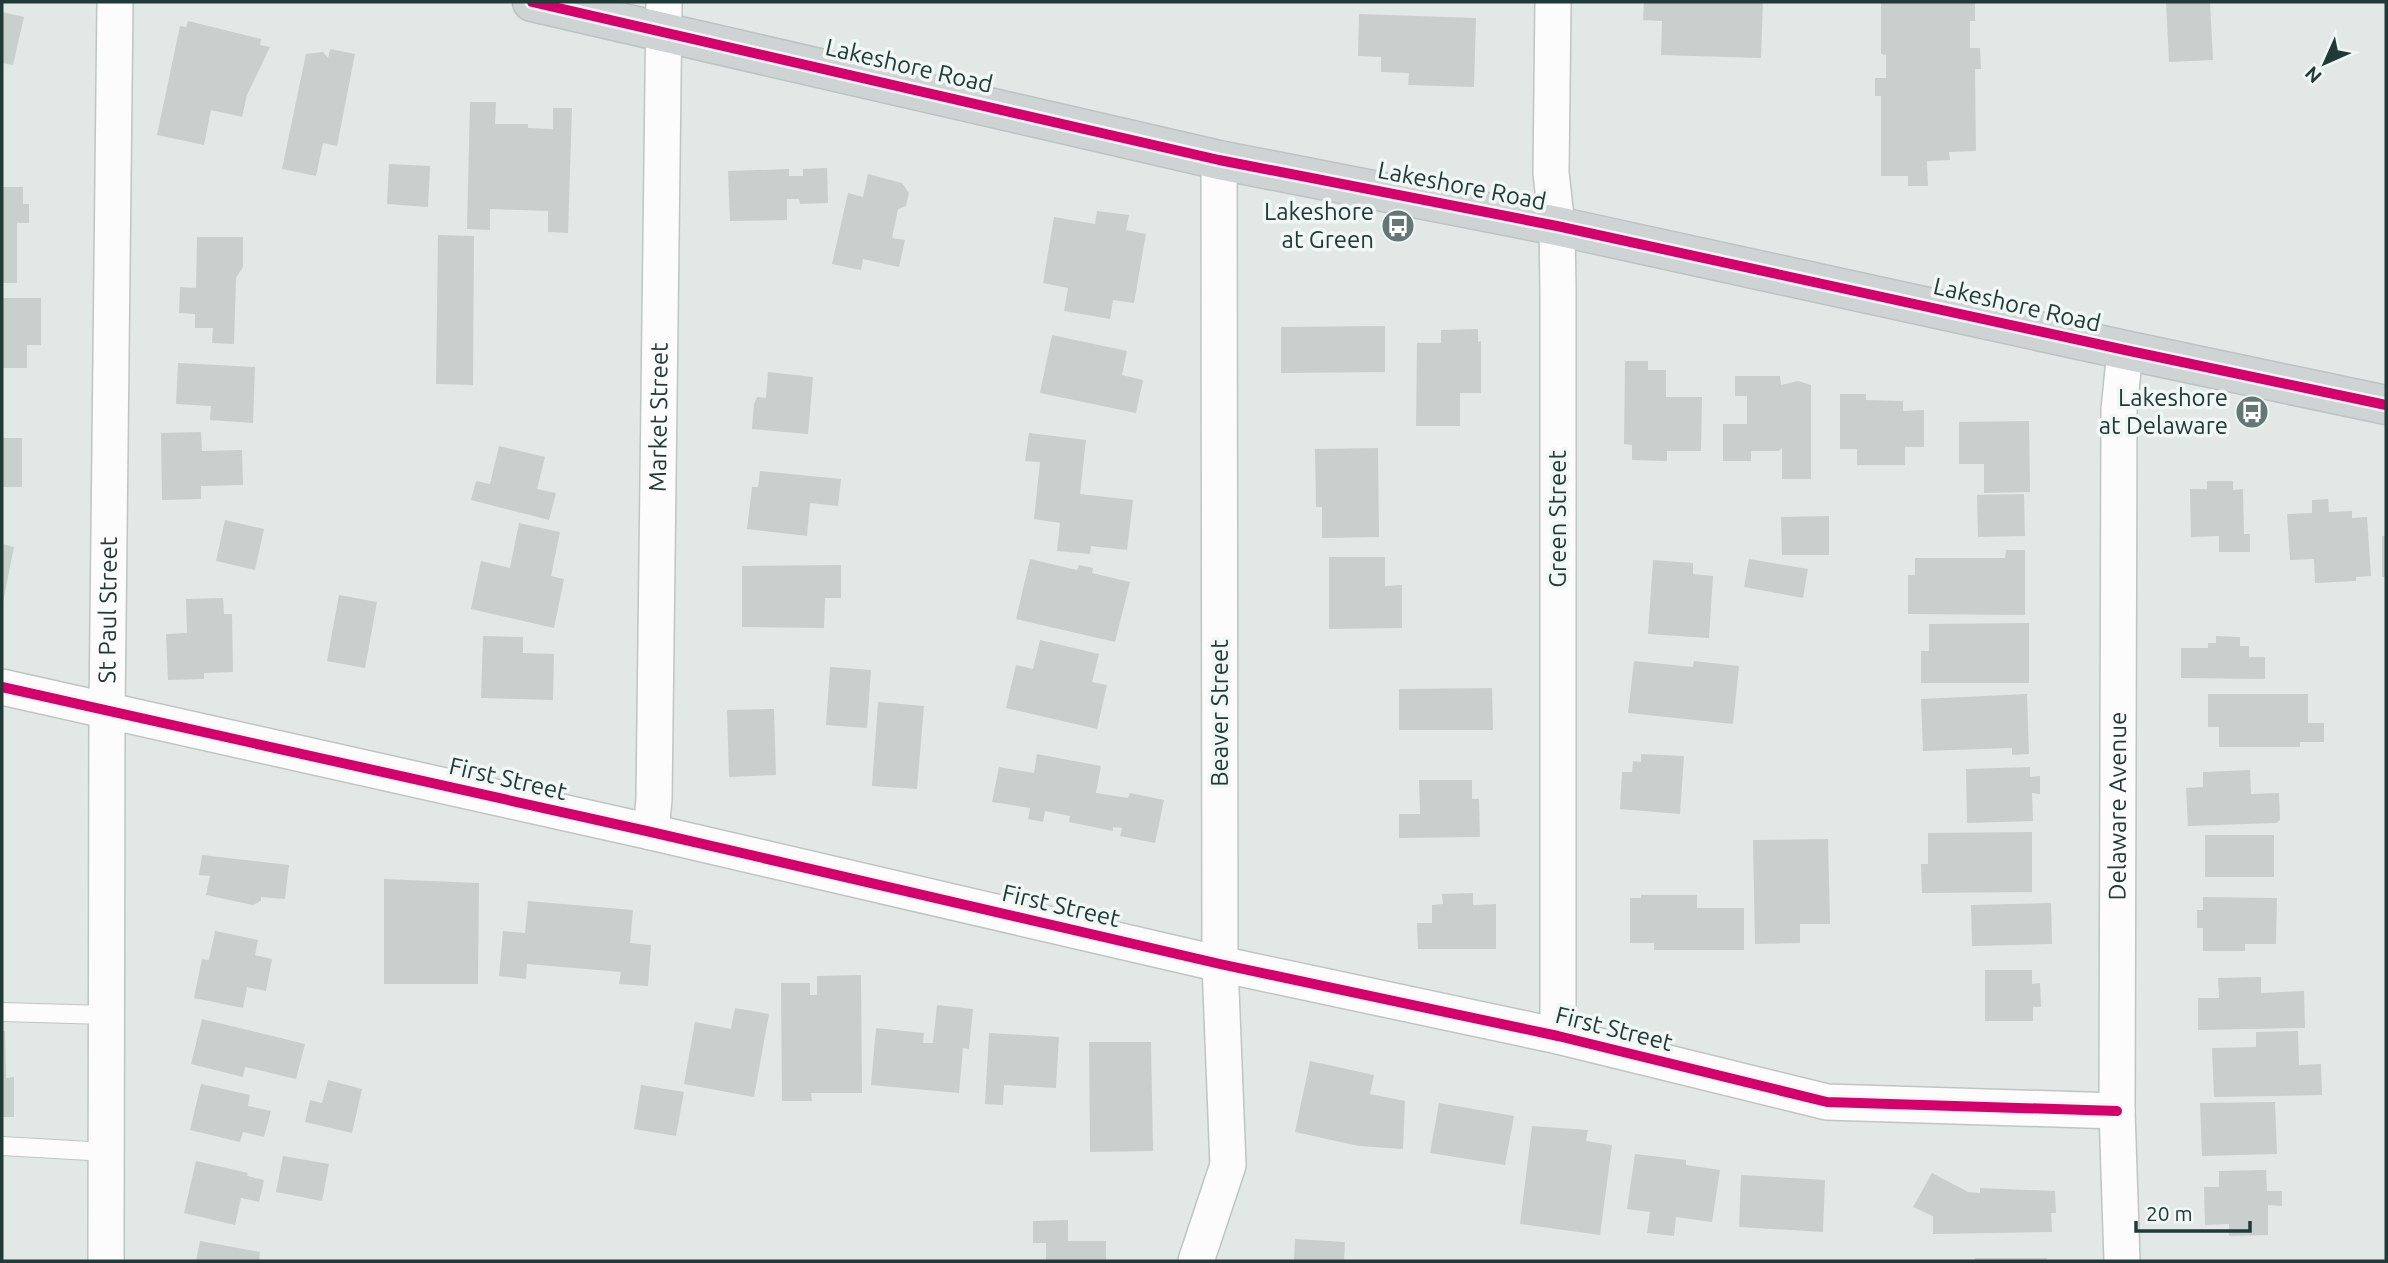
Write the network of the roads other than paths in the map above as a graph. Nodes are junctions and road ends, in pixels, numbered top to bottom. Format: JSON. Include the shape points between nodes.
{"nodes":[{"id":1,"x":115,"y":2,"type":"edge"},
{"id":2,"x":531,"y":2,"type":"edge"},
{"id":3,"x":1553,"y":2,"type":"edge"},
{"id":4,"x":663,"y":17,"type":"edge"},
{"id":5,"x":1219,"y":160,"type":"junction"},
{"id":6,"x":1557,"y":226,"type":"junction"},
{"id":7,"x":2125,"y":350,"type":"junction"},
{"id":8,"x":2386,"y":405,"type":"edge"},
{"id":9,"x":2,"y":687,"type":"edge"},
{"id":10,"x":107,"y":711,"type":"junction"},
{"id":11,"x":651,"y":832,"type":"junction"},
{"id":12,"x":1220,"y":964,"type":"junction"},
{"id":13,"x":2,"y":1012,"type":"edge"},
{"id":14,"x":106,"y":1015,"type":"junction"},
{"id":15,"x":1558,"y":1036,"type":"junction"},
{"id":16,"x":2117,"y":1111,"type":"junction"},
{"id":17,"x":2,"y":1146,"type":"edge"},
{"id":18,"x":107,"y":1152,"type":"junction"},
{"id":19,"x":106,"y":1261,"type":"edge"},
{"id":20,"x":1196,"y":1261,"type":"edge"},
{"id":21,"x":2122,"y":1261,"type":"edge"}],
"edges":[{"from":1,"to":10,"type":"street","name":"St Paul Street"},
{"from":2,"to":4,"type":"main road","name":"Lakeshore Road"},
{"from":3,"to":6,"type":"street","name":"Green Street","via":[[1552,173]]},
{"from":4,"to":5,"type":"main road","name":"Lakeshore Road"},
{"from":4,"to":11,"type":"street","name":"Market Street"},
{"from":5,"to":6,"type":"main road","name":"Lakeshore Road"},
{"from":5,"to":12,"type":"street","name":"Beaver Street"},
{"from":6,"to":7,"type":"main road","name":"Lakeshore Road"},
{"from":6,"to":15,"type":"street","name":"Green Street"},
{"from":7,"to":8,"type":"main road","name":"Lakeshore Road"},
{"from":7,"to":16,"type":"street","name":"Delaware Avenue","via":[[2119,410]]},
{"from":9,"to":10,"type":"street","name":"First Street"},
{"from":10,"to":11,"type":"street","name":"First Street"},
{"from":10,"to":14,"type":"street","name":"St Paul Street"},
{"from":11,"to":12,"type":"street","name":"First Street"},
{"from":12,"to":15,"type":"street","name":"First Street"},
{"from":12,"to":20,"type":"street","name":"Beaver Street","via":[[1228,1165]]},
{"from":13,"to":14,"type":"lane"},
{"from":14,"to":18,"type":"street","name":"St Paul Street"},
{"from":15,"to":16,"type":"street","name":"First Street","via":[[1827,1102]]},
{"from":16,"to":21,"type":"street","name":"Delaware Avenue"},
{"from":17,"to":18,"type":"lane"},
{"from":18,"to":19,"type":"street","name":"St Paul Street"}]}
